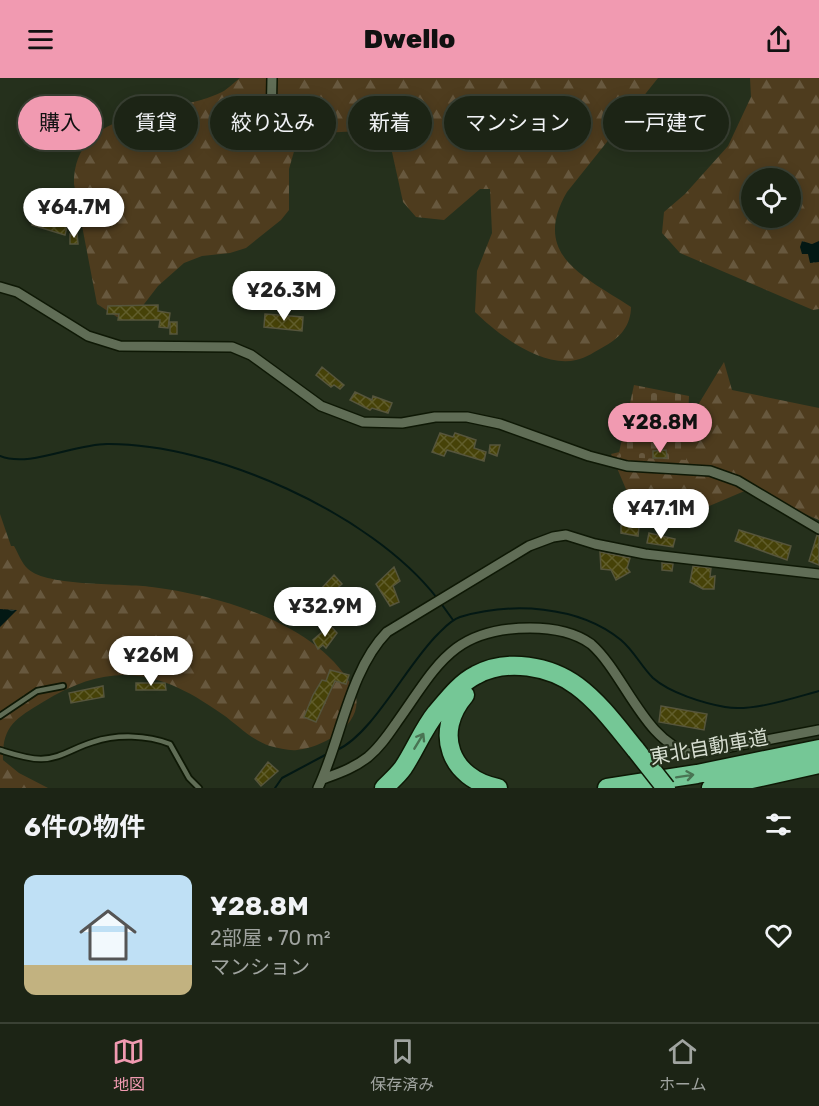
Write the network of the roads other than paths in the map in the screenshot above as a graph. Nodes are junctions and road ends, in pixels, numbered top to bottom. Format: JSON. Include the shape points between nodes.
{"nodes":[{"id":1,"x":272,"y":78,"type":"edge"},
{"id":2,"x":272,"y":96,"type":"edge"},
{"id":3,"x":0,"y":287,"type":"edge"},
{"id":4,"x":819,"y":529,"type":"edge"},
{"id":5,"x":819,"y":574,"type":"edge"},
{"id":6,"x":63,"y":686,"type":"dead end"},
{"id":7,"x":0,"y":716,"type":"edge"},
{"id":8,"x":819,"y":730,"type":"edge"},
{"id":9,"x":819,"y":749,"type":"edge"},
{"id":10,"x":0,"y":750,"type":"edge"},
{"id":11,"x":631,"y":752,"type":"junction"},
{"id":12,"x":819,"y":764,"type":"edge"},
{"id":13,"x":320,"y":783,"type":"edge"},
{"id":14,"x":199,"y":788,"type":"edge"},
{"id":15,"x":384,"y":788,"type":"edge"},
{"id":16,"x":498,"y":788,"type":"edge"},
{"id":17,"x":607,"y":788,"type":"edge"},
{"id":18,"x":654,"y":788,"type":"edge"},
{"id":19,"x":666,"y":788,"type":"edge"},
{"id":20,"x":711,"y":788,"type":"edge"}],
"edges":[{"from":1,"to":2,"type":"street"},
{"from":3,"to":4,"type":"street","via":[[17,292],[88,336],[120,346],[232,347],[251,355],[321,406],[363,422],[467,417],[627,466],[710,471],[738,481]]},
{"from":5,"to":13,"type":"street","via":[[645,554],[566,536],[529,546],[379,640],[361,673]]},
{"from":6,"to":7,"type":"lane","via":[[37,691]]},
{"from":8,"to":13,"type":"street","via":[[693,754],[679,751],[651,725],[591,644],[555,630],[521,628],[480,635],[455,648],[439,663],[381,744],[368,757]]},
{"from":17,"to":9,"type":"highway","name":"東北自動車道","one_way":true},
{"from":10,"to":14,"type":"lane","via":[[42,759],[93,742],[155,738],[170,744]]},
{"from":15,"to":11,"type":"highway","one_way":true,"via":[[402,769],[434,715],[454,692],[477,674],[501,667],[550,671],[576,685],[609,717]]},
{"from":11,"to":16,"type":"highway","via":[[564,688],[528,675],[494,678],[465,696],[448,728],[453,756],[460,767],[483,785]]},
{"from":11,"to":18,"type":"highway"},
{"from":11,"to":19,"type":"highway","bridge":true},
{"from":12,"to":20,"type":"highway","name":"東北自動車道"}]}
